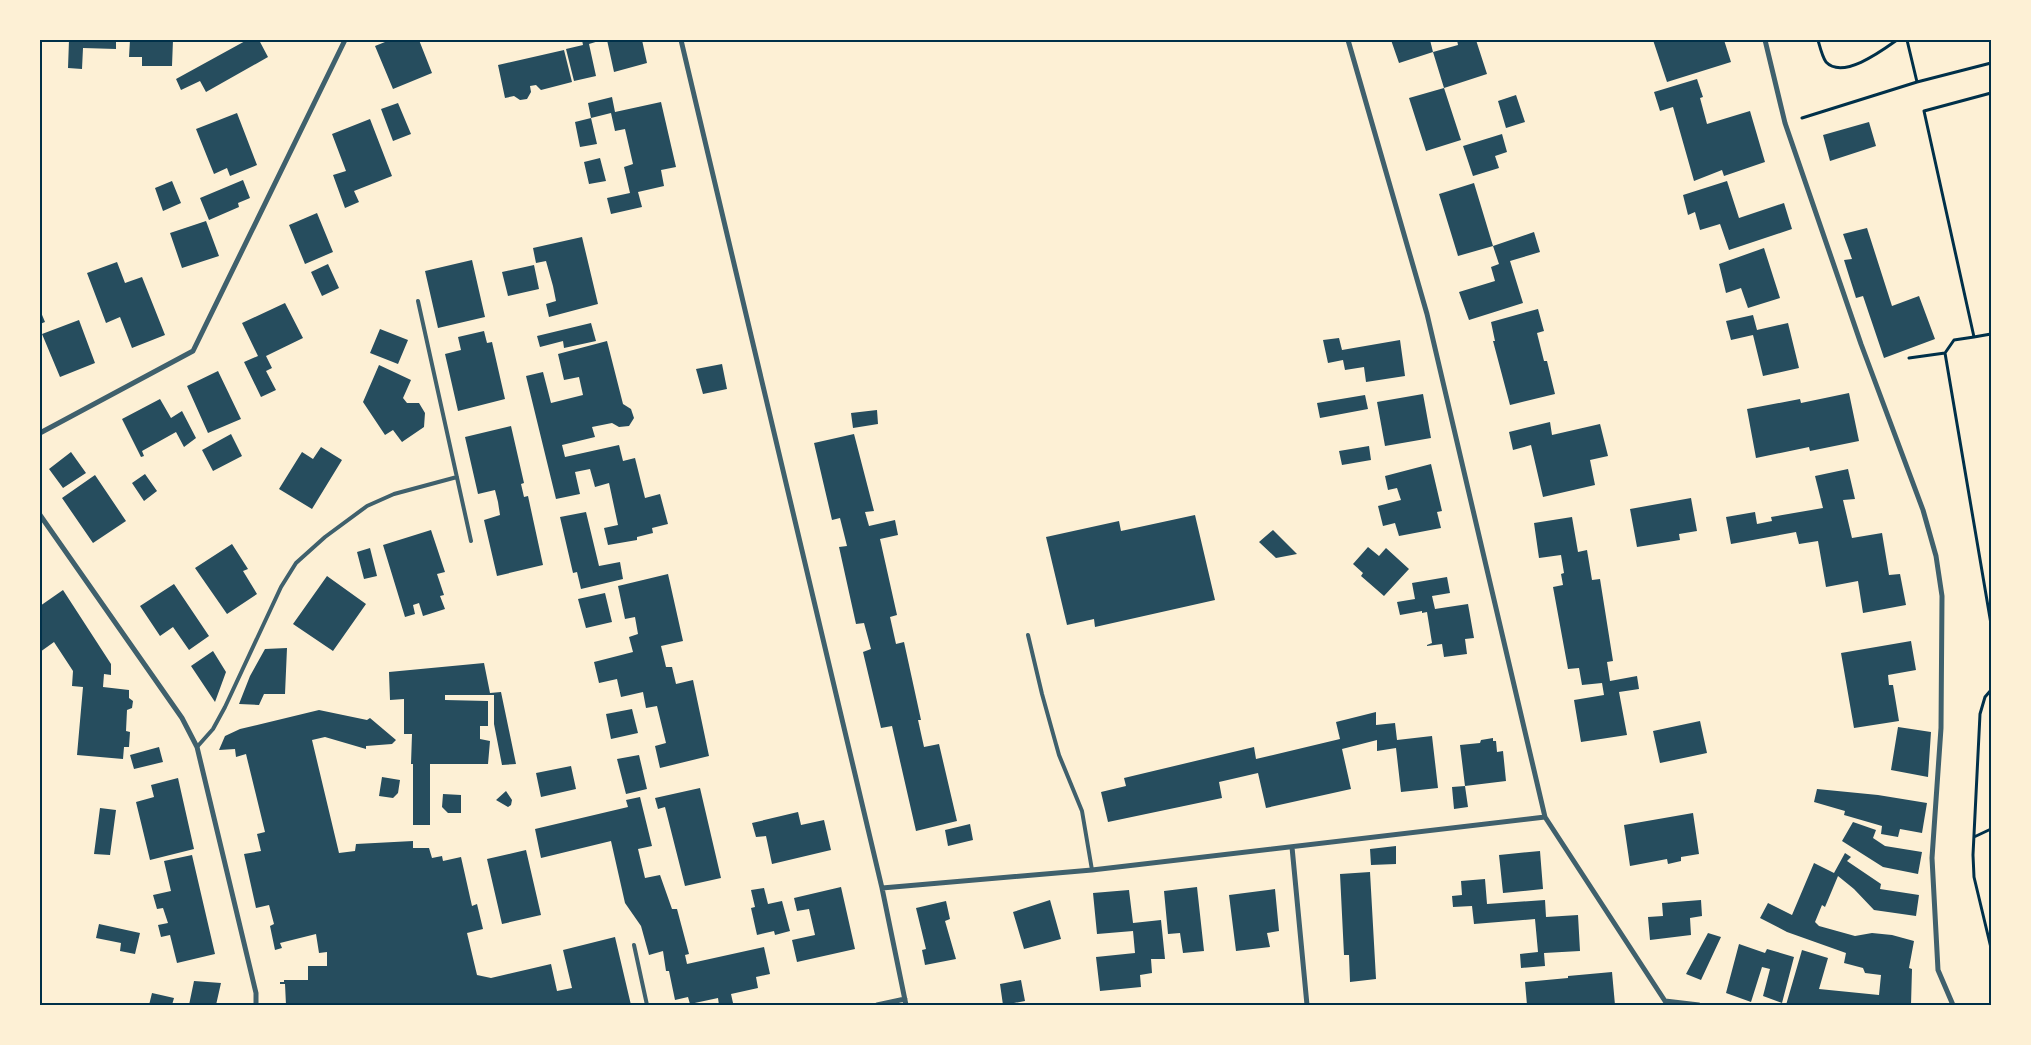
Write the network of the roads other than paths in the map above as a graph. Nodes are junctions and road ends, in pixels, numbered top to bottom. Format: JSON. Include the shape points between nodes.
{"nodes":[{"id":1,"x":345,"y":40,"type":"edge"},
{"id":2,"x":681,"y":40,"type":"edge"},
{"id":3,"x":1348,"y":40,"type":"edge"},
{"id":4,"x":1765,"y":40,"type":"edge"},
{"id":5,"x":418,"y":301,"type":"dead end"},
{"id":6,"x":40,"y":433,"type":"edge"},
{"id":7,"x":457,"y":477,"type":"junction"},
{"id":8,"x":40,"y":515,"type":"edge"},
{"id":9,"x":471,"y":541,"type":"dead end"},
{"id":10,"x":1028,"y":635,"type":"dead end"},
{"id":11,"x":197,"y":747,"type":"junction"},
{"id":12,"x":1545,"y":817,"type":"junction"},
{"id":13,"x":1292,"y":847,"type":"junction"},
{"id":14,"x":1092,"y":870,"type":"junction"},
{"id":15,"x":882,"y":888,"type":"junction"},
{"id":16,"x":634,"y":945,"type":"dead end"},
{"id":17,"x":905,"y":999,"type":"junction"},
{"id":18,"x":1665,"y":1003,"type":"edge"},
{"id":19,"x":256,"y":1005,"type":"edge"},
{"id":20,"x":647,"y":1005,"type":"edge"},
{"id":21,"x":877,"y":1005,"type":"edge"},
{"id":22,"x":906,"y":1005,"type":"edge"},
{"id":23,"x":1307,"y":1005,"type":"edge"},
{"id":24,"x":1699,"y":1005,"type":"edge"},
{"id":25,"x":1953,"y":1005,"type":"edge"}],
"edges":[{"from":1,"to":6,"type":"street","via":[[193,351]]},
{"from":2,"to":15,"type":"street"},
{"from":3,"to":12,"type":"street","via":[[1427,314]]},
{"from":4,"to":25,"type":"street","via":[[1785,123],[1861,344],[1923,510],[1936,556],[1942,596],[1941,728],[1932,858],[1938,970]]},
{"from":5,"to":7,"type":"lane"},
{"from":7,"to":9,"type":"lane"},
{"from":7,"to":11,"type":"lane","via":[[394,494],[367,506],[296,562],[277,595],[225,707],[213,729]]},
{"from":8,"to":11,"type":"street","via":[[182,718]]},
{"from":10,"to":14,"type":"lane","via":[[1059,754],[1082,811]]},
{"from":11,"to":19,"type":"street","via":[[256,993]]},
{"from":12,"to":13,"type":"street"},
{"from":12,"to":18,"type":"street"},
{"from":13,"to":14,"type":"street"},
{"from":13,"to":23,"type":"street"},
{"from":14,"to":15,"type":"street"},
{"from":15,"to":17,"type":"street"},
{"from":16,"to":20,"type":"lane"},
{"from":17,"to":21,"type":"street"},
{"from":17,"to":22,"type":"street"},
{"from":18,"to":24,"type":"street"}]}
